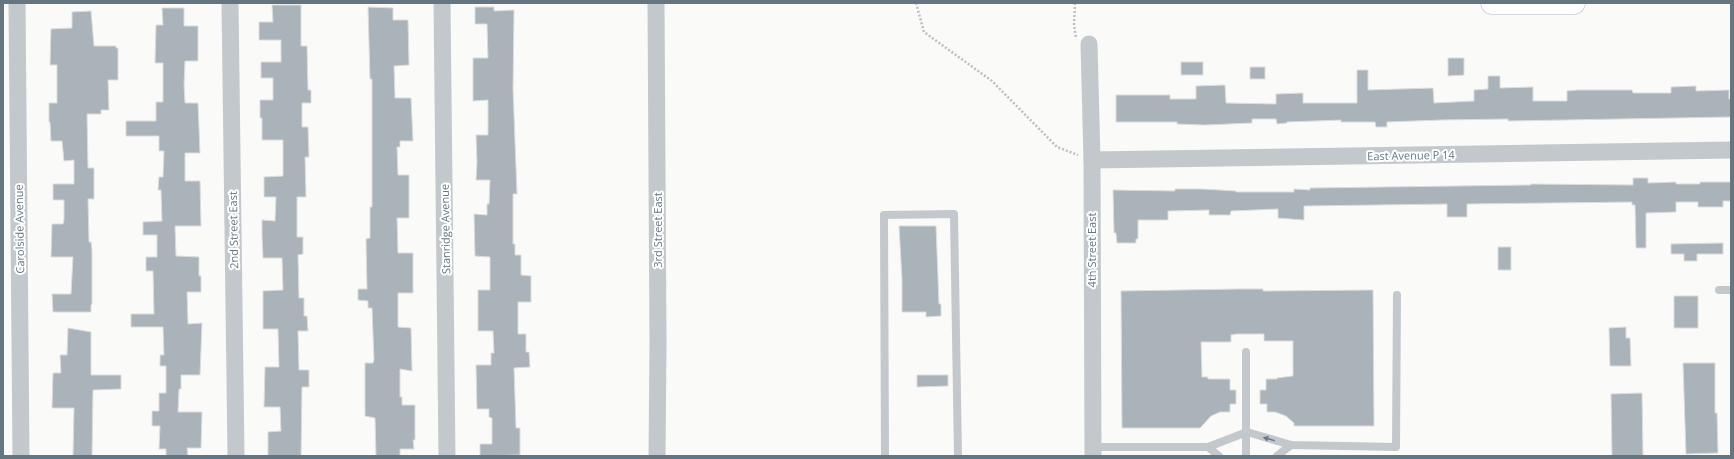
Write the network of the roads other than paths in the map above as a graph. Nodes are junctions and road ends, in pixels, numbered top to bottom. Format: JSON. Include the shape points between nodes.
{"nodes":[{"id":1,"x":17,"y":3,"type":"edge"},
{"id":2,"x":230,"y":3,"type":"edge"},
{"id":3,"x":442,"y":3,"type":"edge"},
{"id":4,"x":656,"y":3,"type":"edge"},
{"id":5,"x":1492,"y":3,"type":"edge"},
{"id":6,"x":1574,"y":3,"type":"edge"},
{"id":7,"x":1089,"y":44,"type":"road end"},
{"id":8,"x":1731,"y":150,"type":"edge"},
{"id":9,"x":1092,"y":160,"type":"junction"},
{"id":10,"x":1719,"y":290,"type":"dead end"},
{"id":11,"x":1731,"y":290,"type":"edge"},
{"id":12,"x":1397,"y":295,"type":"dead end"},
{"id":13,"x":1246,"y":352,"type":"dead end"},
{"id":14,"x":1246,"y":432,"type":"junction"},
{"id":15,"x":1291,"y":445,"type":"junction"},
{"id":16,"x":1208,"y":447,"type":"junction"},
{"id":17,"x":1093,"y":452,"type":"edge"},
{"id":18,"x":21,"y":456,"type":"edge"},
{"id":19,"x":236,"y":456,"type":"edge"},
{"id":20,"x":448,"y":456,"type":"edge"},
{"id":21,"x":657,"y":456,"type":"edge"},
{"id":22,"x":885,"y":456,"type":"edge"},
{"id":23,"x":958,"y":456,"type":"edge"},
{"id":24,"x":1219,"y":456,"type":"edge"},
{"id":25,"x":1246,"y":456,"type":"edge"},
{"id":26,"x":1277,"y":456,"type":"edge"}],
"edges":[{"from":1,"to":18,"type":"street","name":"Carolside Avenue"},
{"from":2,"to":19,"type":"street","name":"2nd Street East"},
{"from":3,"to":20,"type":"street","name":"Stanridge Avenue"},
{"from":4,"to":21,"type":"street","name":"3rd Street East"},
{"from":5,"to":6,"type":"street"},
{"from":7,"to":9,"type":"street","name":"4th Street East"},
{"from":8,"to":9,"type":"street","name":"East Avenue P 14"},
{"from":9,"to":17,"type":"street","name":"4th Street East"},
{"from":10,"to":11,"type":"lane"},
{"from":12,"to":15,"type":"lane","via":[[1396,447]]},
{"from":13,"to":14,"type":"lane"},
{"from":15,"to":14,"type":"lane","one_way":true},
{"from":14,"to":16,"type":"lane"},
{"from":14,"to":25,"type":"lane"},
{"from":15,"to":26,"type":"lane"},
{"from":16,"to":17,"type":"lane"},
{"from":16,"to":24,"type":"lane"},
{"from":22,"to":23,"type":"lane","via":[[884,215],[954,214]]}]}
